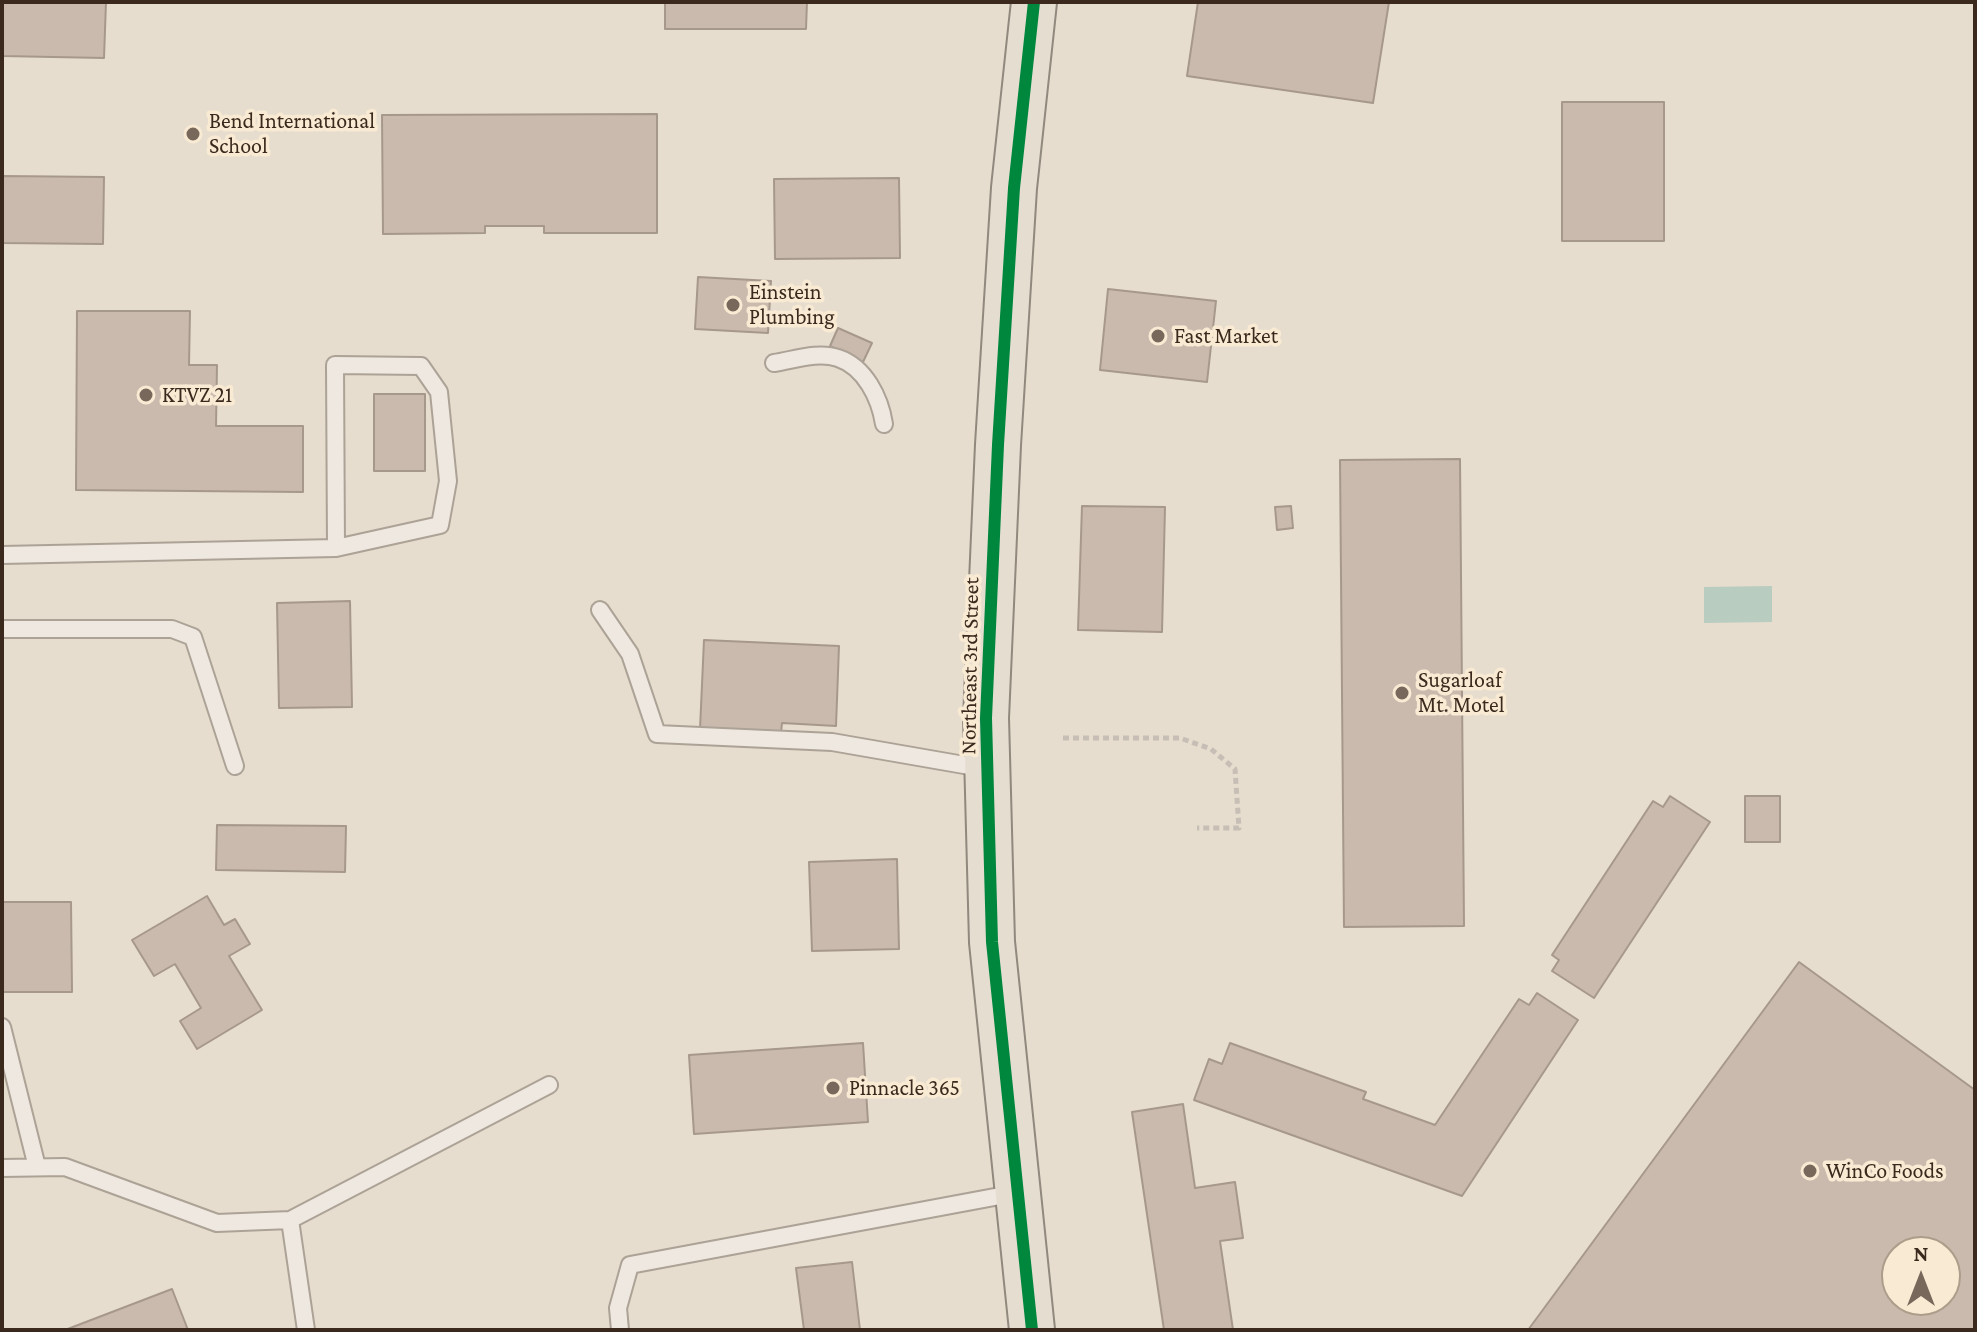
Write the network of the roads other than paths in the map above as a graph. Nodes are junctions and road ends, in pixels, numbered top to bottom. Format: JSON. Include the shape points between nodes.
{"nodes":[{"id":1,"x":1034,"y":2,"type":"edge"},
{"id":2,"x":774,"y":363,"type":"dead end"},
{"id":3,"x":884,"y":424,"type":"dead end"},
{"id":4,"x":336,"y":548,"type":"junction"},
{"id":5,"x":2,"y":555,"type":"edge"},
{"id":6,"x":600,"y":610,"type":"dead end"},
{"id":7,"x":2,"y":629,"type":"edge"},
{"id":8,"x":235,"y":766,"type":"dead end"},
{"id":9,"x":988,"y":769,"type":"junction"},
{"id":10,"x":2,"y":1027,"type":"edge"},
{"id":11,"x":549,"y":1085,"type":"dead end"},
{"id":12,"x":37,"y":1167,"type":"junction"},
{"id":13,"x":2,"y":1168,"type":"edge"},
{"id":14,"x":1018,"y":1193,"type":"junction"},
{"id":15,"x":290,"y":1220,"type":"junction"},
{"id":16,"x":306,"y":1330,"type":"edge"},
{"id":17,"x":620,"y":1330,"type":"edge"},
{"id":18,"x":1032,"y":1330,"type":"edge"}],
"edges":[{"from":1,"to":9,"type":"main road","name":"Northeast 3rd Street","via":[[1014,188],[999,415]]},
{"from":2,"to":3,"type":"lane","via":[[815,355],[838,358],[865,377],[881,405]]},
{"from":4,"to":4,"type":"lane","via":[[335,365],[421,366],[439,392],[448,481],[440,525]]},
{"from":4,"to":5,"type":"lane"},
{"from":6,"to":9,"type":"lane","via":[[630,654],[657,734],[832,742]]},
{"from":7,"to":8,"type":"lane","via":[[172,629],[193,637]]},
{"from":9,"to":14,"type":"main road","name":"Northeast 3rd Street","via":[[992,942]]},
{"from":10,"to":12,"type":"lane"},
{"from":11,"to":15,"type":"lane"},
{"from":12,"to":13,"type":"lane"},
{"from":12,"to":15,"type":"lane","via":[[65,1167],[217,1223]]},
{"from":14,"to":17,"type":"lane","via":[[630,1265],[618,1308]]},
{"from":14,"to":18,"type":"main road","name":"Northeast 3rd Street"},
{"from":15,"to":16,"type":"lane"}]}
